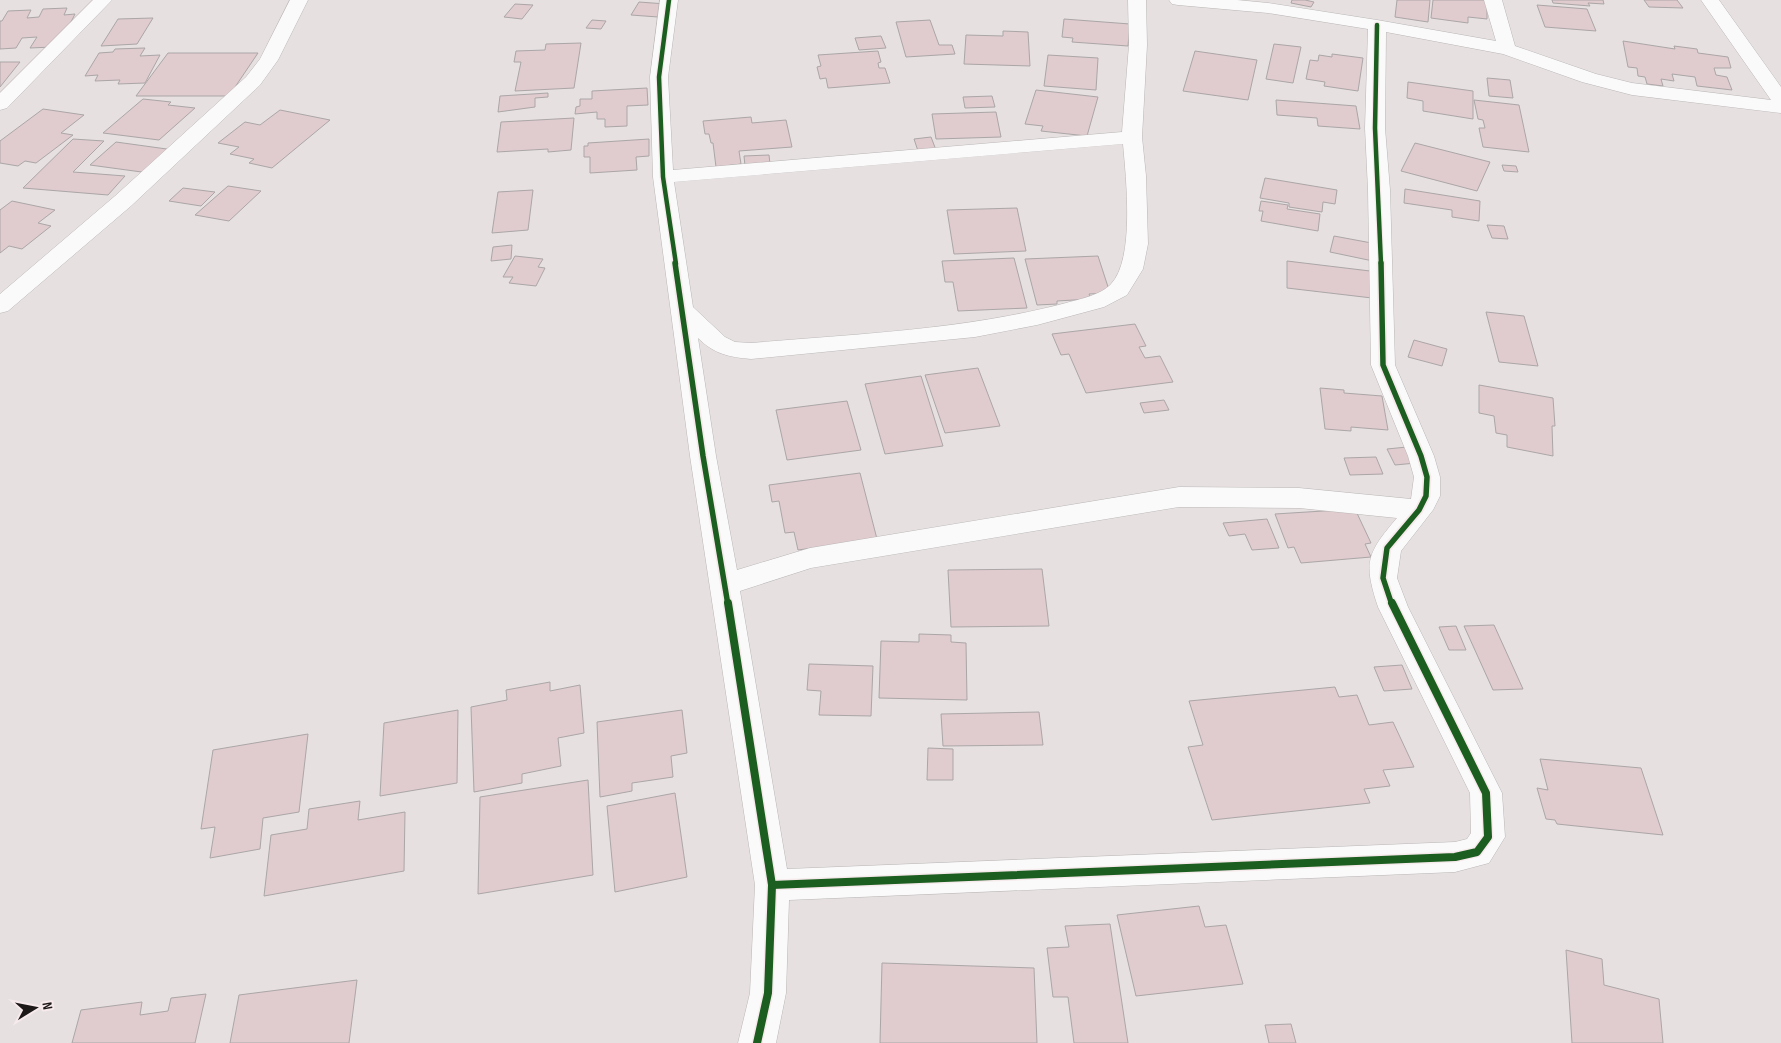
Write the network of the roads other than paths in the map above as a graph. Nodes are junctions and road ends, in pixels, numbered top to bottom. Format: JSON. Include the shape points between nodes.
{"nodes":[{"id":1,"x":103,"y":0,"type":"edge"},
{"id":2,"x":299,"y":0,"type":"edge"},
{"id":3,"x":668,"y":0,"type":"edge"},
{"id":4,"x":1137,"y":0,"type":"edge"},
{"id":5,"x":1178,"y":0,"type":"edge"},
{"id":6,"x":1493,"y":0,"type":"edge"},
{"id":7,"x":1710,"y":0,"type":"edge"},
{"id":8,"x":1377,"y":25,"type":"junction"},
{"id":9,"x":1507,"y":49,"type":"junction"},
{"id":10,"x":1781,"y":101,"type":"edge"},
{"id":11,"x":0,"y":104,"type":"edge"},
{"id":12,"x":1781,"y":106,"type":"edge"},
{"id":13,"x":1132,"y":137,"type":"junction"},
{"id":14,"x":663,"y":177,"type":"junction"},
{"id":15,"x":0,"y":306,"type":"edge"},
{"id":16,"x":682,"y":309,"type":"junction"},
{"id":17,"x":1419,"y":510,"type":"junction"},
{"id":18,"x":726,"y":585,"type":"junction"},
{"id":19,"x":772,"y":885,"type":"junction"},
{"id":20,"x":757,"y":1043,"type":"edge"}],
"edges":[{"from":1,"to":11,"type":"street"},
{"from":2,"to":15,"type":"street","via":[[269,60],[253,81],[124,201]]},
{"from":3,"to":14,"type":"street","via":[[659,77]]},
{"from":4,"to":13,"type":"street","via":[[1138,45]]},
{"from":5,"to":8,"type":"street","via":[[1268,8]]},
{"from":6,"to":9,"type":"street"},
{"from":7,"to":10,"type":"street"},
{"from":8,"to":9,"type":"street"},
{"from":8,"to":17,"type":"street","via":[[1375,128],[1383,365],[1427,477],[1426,496]]},
{"from":9,"to":12,"type":"street","via":[[1589,78],[1632,88]]},
{"from":13,"to":14,"type":"street"},
{"from":13,"to":16,"type":"street","via":[[1137,244],[1132,269],[1119,290],[1096,302],[976,330],[752,351],[730,349],[716,342]]},
{"from":14,"to":16,"type":"street"},
{"from":16,"to":18,"type":"street"},
{"from":17,"to":18,"type":"street","via":[[1299,498],[1179,497],[810,558]]},
{"from":17,"to":19,"type":"street","via":[[1387,548],[1383,578],[1393,607],[1486,793],[1488,837],[1477,852],[1455,857]]},
{"from":18,"to":19,"type":"street"},
{"from":19,"to":20,"type":"street","via":[[768,993]]}]}
